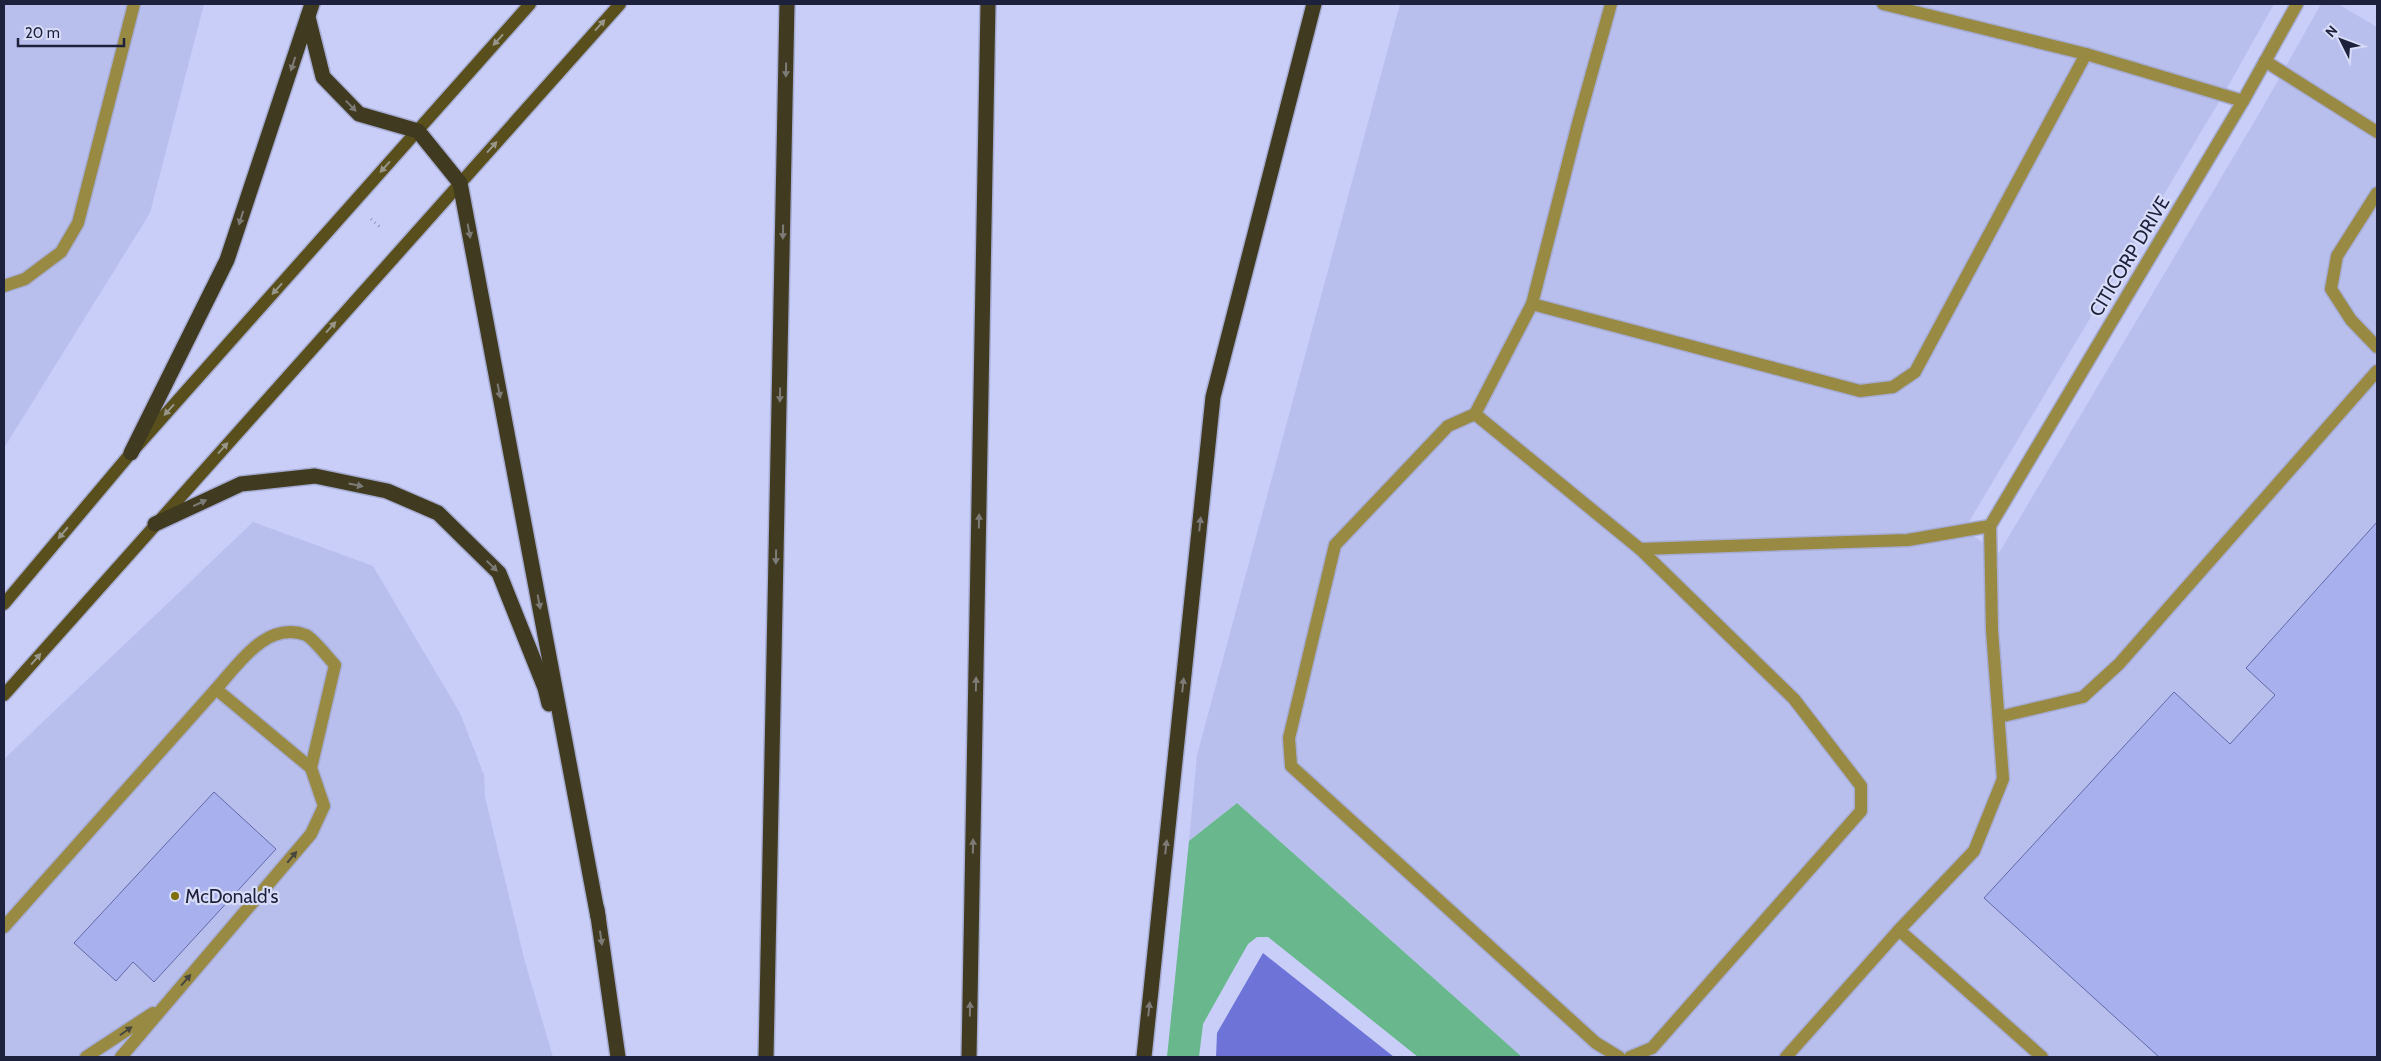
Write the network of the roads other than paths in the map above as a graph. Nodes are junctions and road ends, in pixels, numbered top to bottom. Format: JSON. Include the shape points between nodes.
{"nodes":[{"id":1,"x":134,"y":4,"type":"edge"},
{"id":2,"x":530,"y":4,"type":"edge"},
{"id":3,"x":620,"y":4,"type":"edge"},
{"id":4,"x":788,"y":4,"type":"edge"},
{"id":5,"x":988,"y":4,"type":"edge"},
{"id":6,"x":1314,"y":4,"type":"edge"},
{"id":7,"x":1612,"y":4,"type":"edge"},
{"id":8,"x":1883,"y":4,"type":"edge"},
{"id":9,"x":2297,"y":4,"type":"edge"},
{"id":10,"x":310,"y":11,"type":"edge"},
{"id":11,"x":2086,"y":54,"type":"junction"},
{"id":12,"x":2265,"y":61,"type":"junction"},
{"id":13,"x":2243,"y":101,"type":"junction"},
{"id":14,"x":418,"y":131,"type":"junction"},
{"id":15,"x":2377,"y":132,"type":"edge"},
{"id":16,"x":460,"y":183,"type":"junction"},
{"id":17,"x":2377,"y":193,"type":"edge"},
{"id":18,"x":4,"y":286,"type":"edge"},
{"id":19,"x":1532,"y":304,"type":"junction"},
{"id":20,"x":2377,"y":347,"type":"edge"},
{"id":21,"x":2377,"y":371,"type":"edge"},
{"id":22,"x":1475,"y":414,"type":"junction"},
{"id":23,"x":131,"y":454,"type":"junction"},
{"id":24,"x":155,"y":524,"type":"junction"},
{"id":25,"x":1990,"y":526,"type":"junction"},
{"id":26,"x":1640,"y":549,"type":"junction"},
{"id":27,"x":4,"y":604,"type":"edge"},
{"id":28,"x":216,"y":689,"type":"junction"},
{"id":29,"x":4,"y":696,"type":"edge"},
{"id":30,"x":1999,"y":717,"type":"junction"},
{"id":31,"x":311,"y":768,"type":"junction"},
{"id":32,"x":598,"y":917,"type":"junction"},
{"id":33,"x":4,"y":927,"type":"edge"},
{"id":34,"x":1899,"y":930,"type":"junction"},
{"id":35,"x":166,"y":1004,"type":"junction"},
{"id":36,"x":86,"y":1057,"type":"edge"},
{"id":37,"x":121,"y":1057,"type":"edge"},
{"id":38,"x":618,"y":1057,"type":"edge"},
{"id":39,"x":766,"y":1057,"type":"edge"},
{"id":40,"x":969,"y":1057,"type":"edge"},
{"id":41,"x":1144,"y":1057,"type":"edge"},
{"id":42,"x":1619,"y":1057,"type":"edge"},
{"id":43,"x":1630,"y":1057,"type":"edge"},
{"id":44,"x":1786,"y":1057,"type":"edge"},
{"id":45,"x":2042,"y":1057,"type":"edge"}],
"edges":[{"from":1,"to":18,"type":"street","via":[[78,223],[61,252],[25,278]]},
{"from":2,"to":14,"type":"main road","one_way":true},
{"from":16,"to":3,"type":"main road","one_way":true},
{"from":4,"to":39,"type":"highway","one_way":true},
{"from":40,"to":5,"type":"highway","one_way":true},
{"from":41,"to":6,"type":"highway","one_way":true,"via":[[1213,397]]},
{"from":7,"to":19,"type":"street"},
{"from":8,"to":11,"type":"street"},
{"from":9,"to":12,"type":"street","name":"CITICORP DRIVE"},
{"from":10,"to":14,"type":"highway","one_way":true,"via":[[323,77],[359,114]]},
{"from":10,"to":23,"type":"highway","one_way":true,"via":[[227,260]]},
{"from":11,"to":13,"type":"street"},
{"from":11,"to":19,"type":"street","via":[[1915,372],[1893,387],[1860,391]]},
{"from":12,"to":13,"type":"street","name":"CITICORP DRIVE"},
{"from":12,"to":15,"type":"street"},
{"from":13,"to":25,"type":"street","name":"CITICORP DRIVE"},
{"from":14,"to":16,"type":"highway"},
{"from":14,"to":23,"type":"main road","one_way":true},
{"from":24,"to":16,"type":"main road","one_way":true},
{"from":16,"to":32,"type":"highway","one_way":true},
{"from":17,"to":20,"type":"street","via":[[2337,256],[2331,289],[2350,320]]},
{"from":19,"to":22,"type":"street"},
{"from":21,"to":30,"type":"street","via":[[2105,677],[2083,697]]},
{"from":22,"to":26,"type":"street"},
{"from":22,"to":42,"type":"street","via":[[1448,426],[1335,545],[1289,738],[1291,766],[1596,1043]]},
{"from":23,"to":27,"type":"main road","one_way":true},
{"from":29,"to":24,"type":"main road","one_way":true},
{"from":24,"to":32,"type":"highway","one_way":true,"via":[[241,484],[315,476],[387,491],[438,513],[499,574],[538,670],[545,688]]},
{"from":25,"to":26,"type":"street","via":[[1908,540]]},
{"from":25,"to":30,"type":"street","via":[[1992,630]]},
{"from":26,"to":43,"type":"street","via":[[1794,699],[1861,786],[1861,811],[1652,1048]]},
{"from":28,"to":31,"type":"street"},
{"from":28,"to":31,"type":"street","via":[[258,642],[280,632],[306,635],[336,666]]},
{"from":28,"to":33,"type":"street"},
{"from":30,"to":34,"type":"street","via":[[2004,778],[1974,851]]},
{"from":35,"to":31,"type":"street","one_way":true,"via":[[311,834],[324,806]]},
{"from":32,"to":38,"type":"highway","one_way":true},
{"from":34,"to":44,"type":"street"},
{"from":34,"to":45,"type":"street"},
{"from":36,"to":35,"type":"street","one_way":true},
{"from":35,"to":37,"type":"street"}]}
